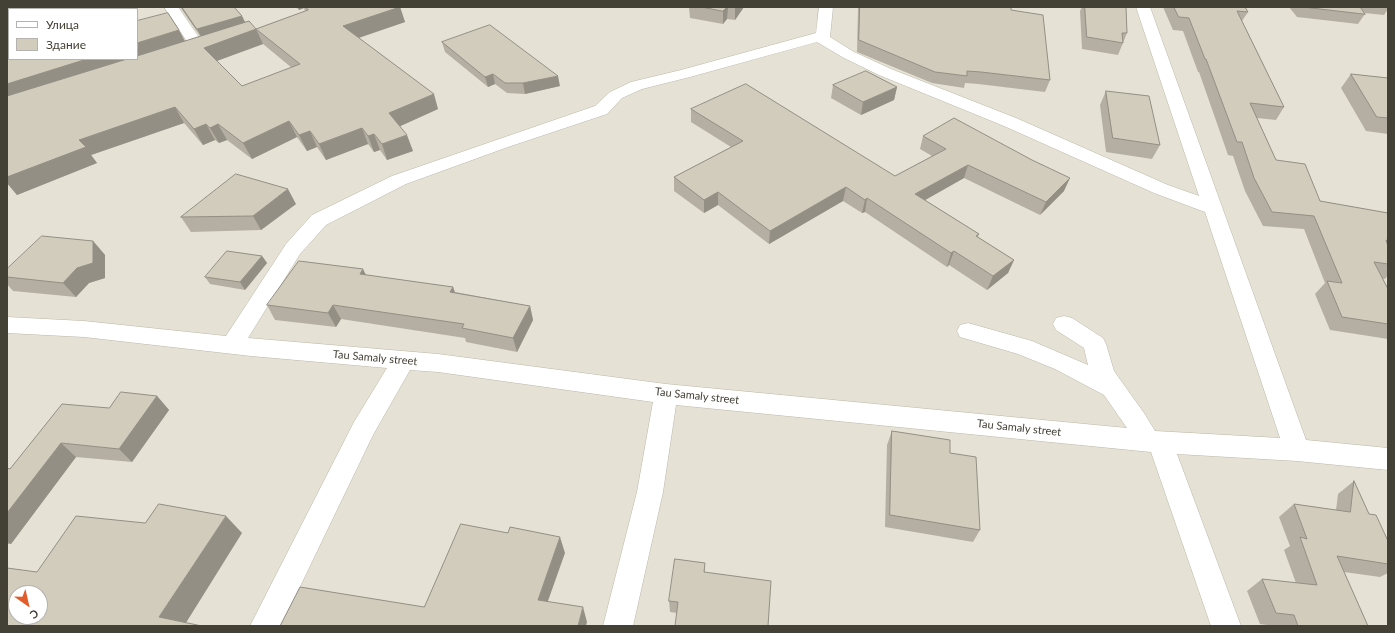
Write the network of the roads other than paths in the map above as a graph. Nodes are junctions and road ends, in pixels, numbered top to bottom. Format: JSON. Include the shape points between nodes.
{"nodes":[{"id":1,"x":171,"y":7,"type":"edge"},
{"id":2,"x":826,"y":7,"type":"edge"},
{"id":3,"x":1143,"y":7,"type":"edge"},
{"id":4,"x":818,"y":37,"type":"junction"},
{"id":5,"x":214,"y":44,"type":"edge"},
{"id":6,"x":200,"y":49,"type":"junction"},
{"id":7,"x":185,"y":54,"type":"edge"},
{"id":8,"x":1213,"y":208,"type":"junction"},
{"id":9,"x":1064,"y":324,"type":"dead end"},
{"id":10,"x":7,"y":325,"type":"edge"},
{"id":11,"x":968,"y":331,"type":"dead end"},
{"id":12,"x":232,"y":345,"type":"junction"},
{"id":13,"x":404,"y":360,"type":"junction"},
{"id":14,"x":1111,"y":388,"type":"junction"},
{"id":15,"x":666,"y":394,"type":"junction"},
{"id":16,"x":1154,"y":441,"type":"junction"},
{"id":17,"x":1297,"y":450,"type":"junction"},
{"id":18,"x":1388,"y":460,"type":"edge"},
{"id":19,"x":265,"y":626,"type":"edge"},
{"id":20,"x":618,"y":626,"type":"edge"},
{"id":21,"x":1226,"y":626,"type":"edge"}],
"edges":[{"from":1,"to":6,"type":"street"},
{"from":2,"to":4,"type":"street","via":[[823,36]]},
{"from":3,"to":8,"type":"street"},
{"from":4,"to":8,"type":"street","via":[[885,72],[1010,122],[1161,189]]},
{"from":4,"to":12,"type":"street","via":[[637,85],[616,95],[600,110],[399,180],[319,220],[293,249]]},
{"from":5,"to":6,"type":"street"},
{"from":6,"to":7,"type":"street"},
{"from":8,"to":17,"type":"street"},
{"from":9,"to":14,"type":"street","via":[[1095,344],[1096,359]]},
{"from":10,"to":12,"type":"street","name":"Tau Samaly street","via":[[84,329]]},
{"from":11,"to":14,"type":"street","via":[[1024,347],[1063,363]]},
{"from":12,"to":13,"type":"street","name":"Tau Samaly street"},
{"from":13,"to":15,"type":"street","name":"Tau Samaly street"},
{"from":13,"to":19,"type":"street","via":[[363,428],[292,576]]},
{"from":14,"to":16,"type":"street"},
{"from":15,"to":16,"type":"street","name":"Tau Samaly street"},
{"from":15,"to":20,"type":"street","via":[[650,492]]},
{"from":16,"to":17,"type":"street","name":"Tau Samaly street"},
{"from":16,"to":21,"type":"street"},
{"from":17,"to":18,"type":"street","name":"Tau Samaly street"}]}
